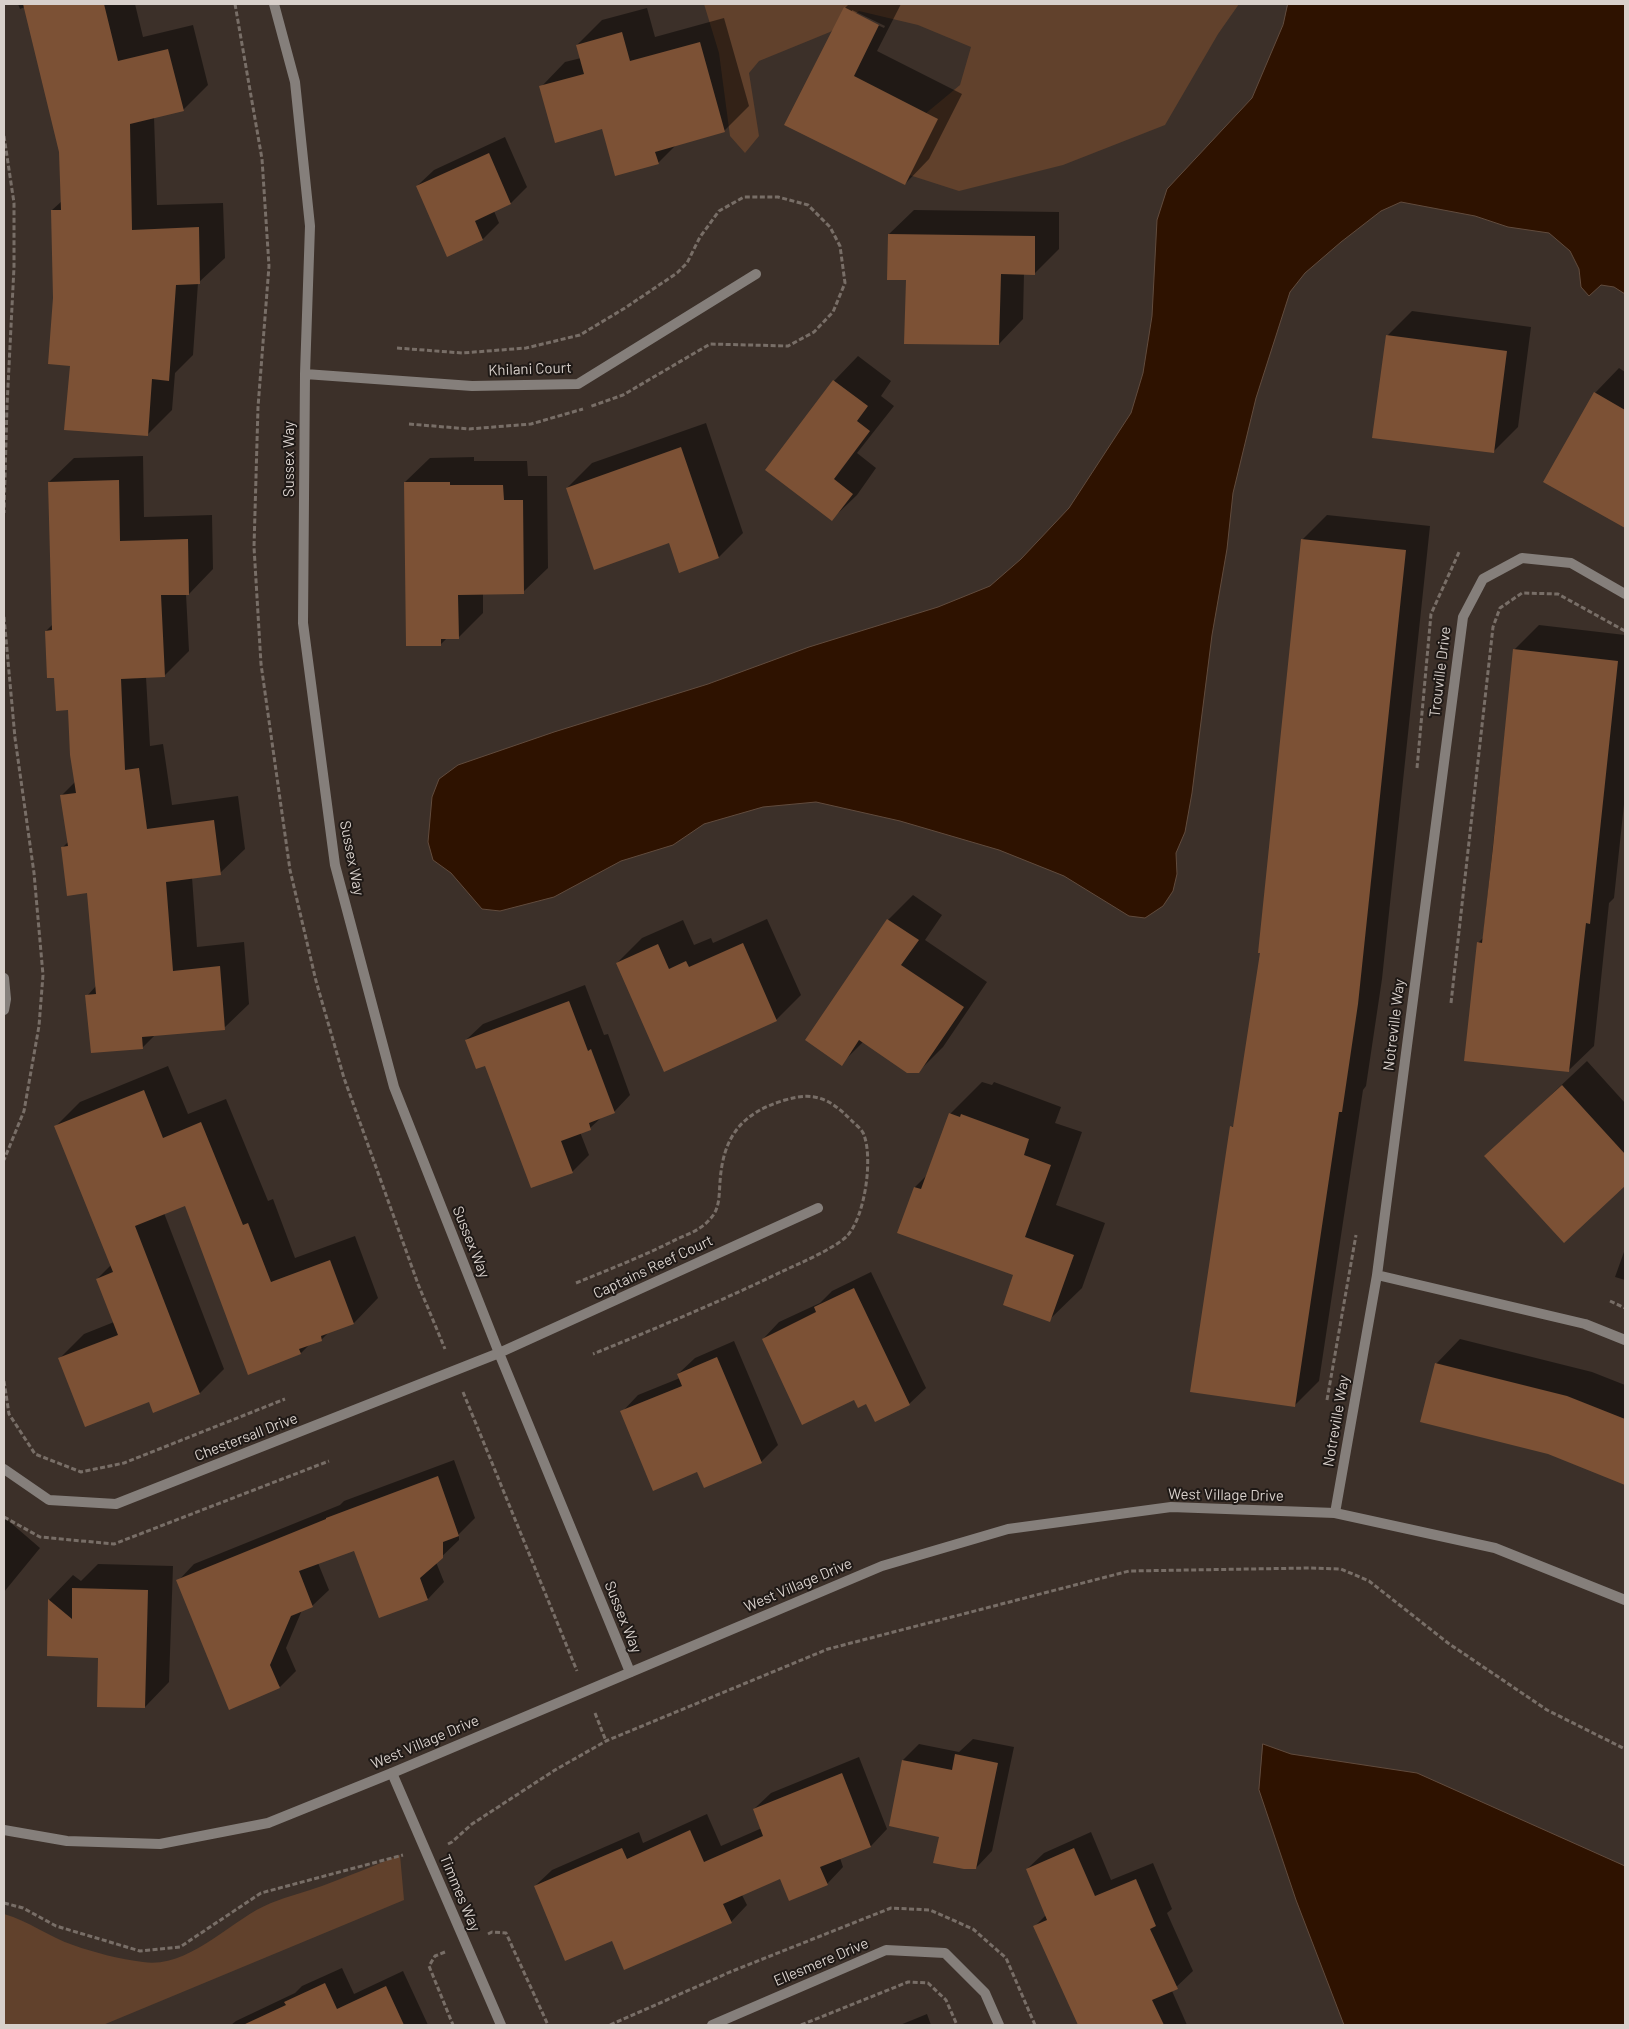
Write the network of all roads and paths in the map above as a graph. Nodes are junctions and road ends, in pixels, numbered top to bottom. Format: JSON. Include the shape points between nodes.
{"nodes":[{"id":1,"x":274,"y":4,"type":"edge"},
{"id":2,"x":4,"y":136,"type":"edge"},
{"id":3,"x":756,"y":274,"type":"dead end"},
{"id":4,"x":305,"y":374,"type":"junction"},
{"id":5,"x":4,"y":514,"type":"edge"},
{"id":6,"x":1625,"y":594,"type":"edge"},
{"id":7,"x":4,"y":617,"type":"edge"},
{"id":8,"x":1625,"y":631,"type":"edge"},
{"id":9,"x":1441,"y":780,"type":"joint"},
{"id":10,"x":4,"y":978,"type":"edge"},
{"id":11,"x":1451,"y":1003,"type":"dead end"},
{"id":12,"x":4,"y":1010,"type":"edge"},
{"id":13,"x":4,"y":1160,"type":"edge"},
{"id":14,"x":818,"y":1208,"type":"dead end"},
{"id":15,"x":1377,"y":1275,"type":"junction"},
{"id":16,"x":1610,"y":1301,"type":"dead end"},
{"id":17,"x":1625,"y":1308,"type":"edge"},
{"id":18,"x":1625,"y":1340,"type":"edge"},
{"id":19,"x":499,"y":1353,"type":"junction"},
{"id":20,"x":4,"y":1380,"type":"edge"},
{"id":21,"x":285,"y":1399,"type":"dead end"},
{"id":22,"x":329,"y":1461,"type":"dead end"},
{"id":23,"x":4,"y":1469,"type":"edge"},
{"id":24,"x":1335,"y":1513,"type":"junction"},
{"id":25,"x":4,"y":1517,"type":"edge"},
{"id":26,"x":1625,"y":1600,"type":"edge"},
{"id":27,"x":630,"y":1672,"type":"junction"},
{"id":28,"x":1625,"y":1749,"type":"edge"},
{"id":29,"x":392,"y":1773,"type":"junction"},
{"id":30,"x":4,"y":1830,"type":"edge"},
{"id":31,"x":426,"y":1851,"type":"junction"},
{"id":32,"x":4,"y":1903,"type":"edge"},
{"id":33,"x":466,"y":1943,"type":"junction"},
{"id":34,"x":454,"y":2025,"type":"edge"},
{"id":35,"x":501,"y":2025,"type":"edge"},
{"id":36,"x":548,"y":2025,"type":"edge"},
{"id":37,"x":712,"y":2025,"type":"edge"},
{"id":38,"x":801,"y":2025,"type":"edge"},
{"id":39,"x":957,"y":2025,"type":"edge"},
{"id":40,"x":999,"y":2025,"type":"edge"}],
"edges":[{"from":1,"to":4,"type":"street","name":"Sussex Way","via":[[295,82],[310,226]]},
{"from":2,"to":5,"type":"path","via":[[14,203],[14,267]]},
{"from":3,"to":4,"type":"street","name":"Khilani Court","via":[[578,384],[472,386]]},
{"from":4,"to":19,"type":"street","name":"Sussex Way","via":[[304,623],[335,865],[394,1087]]},
{"from":6,"to":9,"type":"street","name":"Trouville Drive","via":[[1571,563],[1522,558],[1483,578],[1463,617]]},
{"from":7,"to":13,"type":"path","via":[[15,738],[34,873],[42,975],[39,1026],[24,1111]]},
{"from":8,"to":11,"type":"path","via":[[1558,594],[1522,593],[1500,608],[1493,628]]},
{"from":9,"to":15,"type":"street","name":"Notreville Way"},
{"from":10,"to":12,"type":"street"},
{"from":14,"to":19,"type":"street","name":"Captains Reef Court"},
{"from":15,"to":18,"type":"street","via":[[1585,1324]]},
{"from":15,"to":24,"type":"street","name":"Notreville Way"},
{"from":16,"to":17,"type":"path"},
{"from":19,"to":23,"type":"street","name":"Chestersall Drive","via":[[116,1504],[49,1500]]},
{"from":19,"to":27,"type":"street","name":"Sussex Way"},
{"from":20,"to":21,"type":"path","via":[[8,1414],[35,1454],[81,1472],[124,1464]]},
{"from":22,"to":25,"type":"path","via":[[114,1544],[40,1537]]},
{"from":24,"to":26,"type":"street","name":"West Village Drive","via":[[1495,1548]]},
{"from":24,"to":27,"type":"street","name":"West Village Drive","via":[[1170,1507],[1008,1529],[882,1566]]},
{"from":27,"to":29,"type":"street","name":"West Village Drive"},
{"from":28,"to":31,"type":"path","via":[[1547,1710],[1448,1643],[1369,1581],[1341,1569],[1129,1571],[828,1649],[606,1740],[472,1824],[452,1842]]},
{"from":29,"to":30,"type":"street","name":"West Village Drive","via":[[268,1823],[160,1844],[66,1841]]},
{"from":29,"to":31,"type":"street","name":"Timmes Way"},
{"from":31,"to":32,"type":"path","via":[[261,1893],[180,1947],[140,1951],[56,1926],[23,1908]]},
{"from":31,"to":33,"type":"street","name":"Timmes Way"},
{"from":33,"to":34,"type":"path","via":[[435,1956],[429,1966]]},
{"from":33,"to":35,"type":"street","name":"Timmes Way"},
{"from":33,"to":36,"type":"path","via":[[492,1932],[506,1933]]},
{"from":37,"to":40,"type":"street","name":"Ellesmere Drive","via":[[886,1950],[945,1953],[985,1993]]},
{"from":38,"to":39,"type":"path","via":[[908,1982],[928,1983],[946,2000]]}]}
